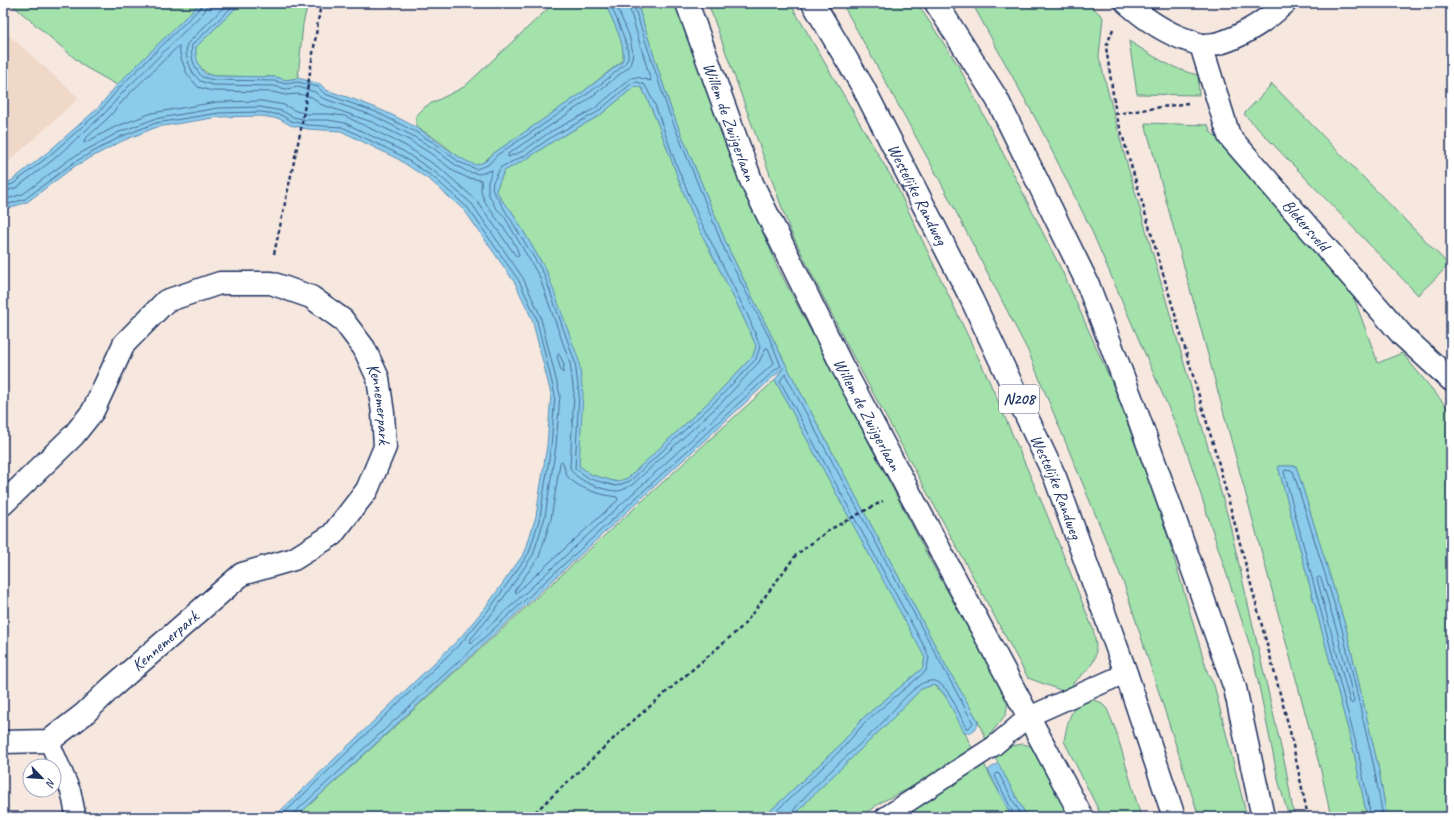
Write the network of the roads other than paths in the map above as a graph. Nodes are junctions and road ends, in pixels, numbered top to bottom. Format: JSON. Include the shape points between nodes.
{"nodes":[{"id":1,"x":687,"y":3,"type":"edge"},
{"id":2,"x":813,"y":3,"type":"edge"},
{"id":3,"x":936,"y":3,"type":"edge"},
{"id":4,"x":1126,"y":3,"type":"edge"},
{"id":5,"x":1285,"y":3,"type":"edge"},
{"id":6,"x":1202,"y":45,"type":"junction"},
{"id":7,"x":1451,"y":380,"type":"edge"},
{"id":8,"x":3,"y":504,"type":"edge"},
{"id":9,"x":1126,"y":673,"type":"junction"},
{"id":10,"x":1028,"y":716,"type":"junction"},
{"id":11,"x":49,"y":741,"type":"junction"},
{"id":12,"x":3,"y":742,"type":"edge"},
{"id":13,"x":76,"y":817,"type":"edge"},
{"id":14,"x":885,"y":817,"type":"edge"},
{"id":15,"x":1082,"y":817,"type":"edge"},
{"id":16,"x":1174,"y":817,"type":"edge"},
{"id":17,"x":1263,"y":817,"type":"edge"}],
"edges":[{"from":1,"to":10,"type":"street","name":"Willem de Zwijgerlaan","via":[[752,183],[842,366]]},
{"from":2,"to":9,"type":"street","name":"Westelijke Randweg","number":"N208","via":[[863,87],[968,293],[1055,476]]},
{"from":3,"to":17,"type":"street","via":[[997,99],[1087,282],[1235,688]]},
{"from":4,"to":6,"type":"street","via":[[1149,22],[1177,37]]},
{"from":5,"to":6,"type":"street","via":[[1258,25],[1230,40]]},
{"from":6,"to":7,"type":"street","name":"Blekersveld","via":[[1229,136],[1402,336]]},
{"from":8,"to":11,"type":"street","name":"Kennemerpark","via":[[74,435],[93,411],[124,344],[166,301],[220,283],[271,283],[311,297],[343,320],[364,348],[378,378],[384,447],[367,490],[332,535],[294,559],[242,574],[117,682],[84,714]]},
{"from":9,"to":10,"type":"lane"},
{"from":9,"to":16,"type":"street","name":"Westelijke Randweg","number":"N208"},
{"from":10,"to":14,"type":"lane","via":[[994,746]]},
{"from":10,"to":15,"type":"street","name":"Willem de Zwijgerlaan"},
{"from":11,"to":12,"type":"street"},
{"from":11,"to":13,"type":"lane","via":[[71,792]]}]}
